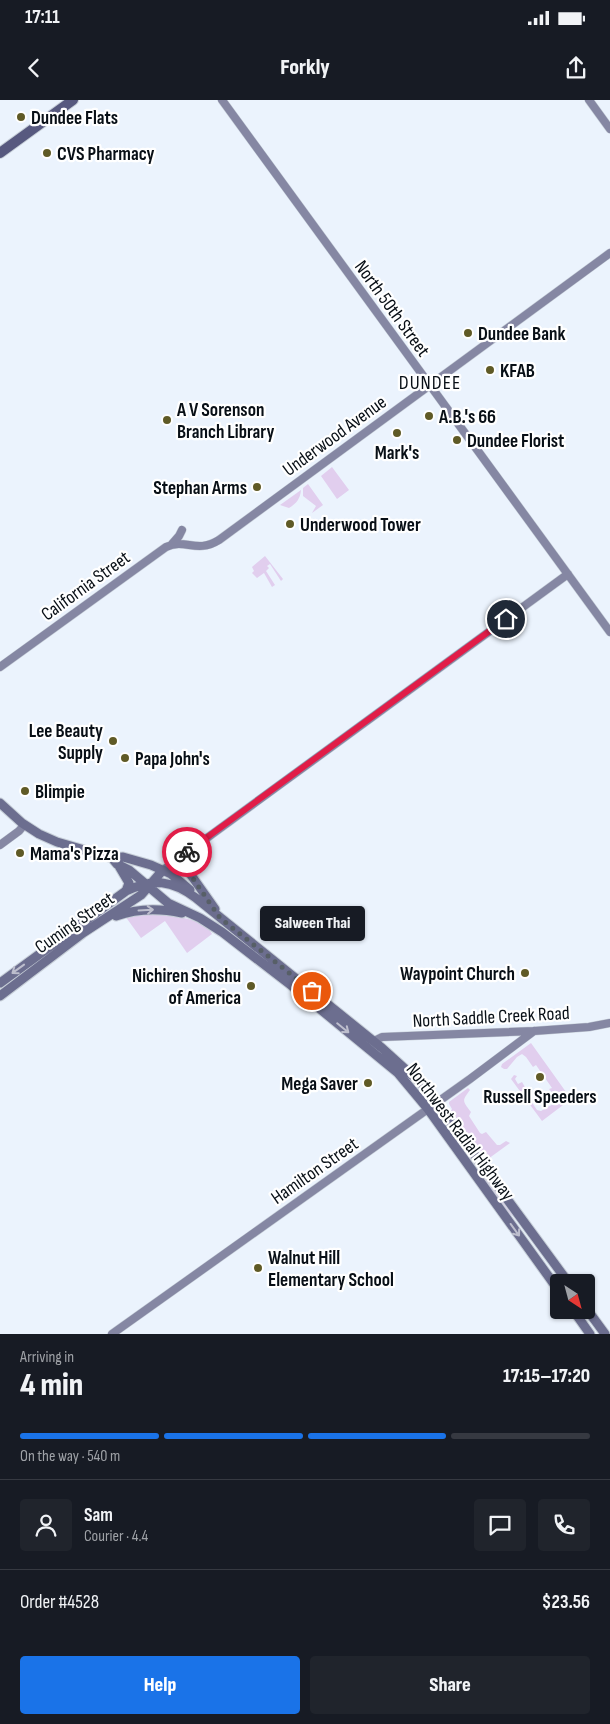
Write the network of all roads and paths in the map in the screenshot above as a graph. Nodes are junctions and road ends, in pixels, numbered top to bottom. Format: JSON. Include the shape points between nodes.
{"nodes":[{"id":1,"x":73,"y":100,"type":"edge"},
{"id":2,"x":222,"y":100,"type":"edge"},
{"id":3,"x":589,"y":100,"type":"edge"},
{"id":4,"x":610,"y":129,"type":"edge"},
{"id":5,"x":0,"y":154,"type":"edge"},
{"id":6,"x":610,"y":254,"type":"edge"},
{"id":7,"x":430,"y":385,"type":"junction"},
{"id":8,"x":182,"y":530,"type":"dead end"},
{"id":9,"x":171,"y":545,"type":"junction"},
{"id":10,"x":568,"y":574,"type":"junction"},
{"id":11,"x":610,"y":632,"type":"edge"},
{"id":12,"x":0,"y":667,"type":"edge"},
{"id":13,"x":0,"y":802,"type":"edge"},
{"id":14,"x":24,"y":825,"type":"junction"},
{"id":15,"x":0,"y":845,"type":"edge"},
{"id":16,"x":179,"y":858,"type":"junction"},
{"id":17,"x":115,"y":861,"type":"junction"},
{"id":18,"x":163,"y":870,"type":"junction"},
{"id":19,"x":149,"y":884,"type":"junction"},
{"id":20,"x":126,"y":891,"type":"junction"},
{"id":21,"x":196,"y":898,"type":"junction"},
{"id":22,"x":194,"y":915,"type":"junction"},
{"id":23,"x":220,"y":918,"type":"junction"},
{"id":24,"x":100,"y":923,"type":"junction"},
{"id":25,"x":0,"y":983,"type":"edge"},
{"id":26,"x":0,"y":996,"type":"edge"},
{"id":27,"x":610,"y":1023,"type":"edge"},
{"id":28,"x":534,"y":1032,"type":"junction"},
{"id":29,"x":374,"y":1041,"type":"junction"},
{"id":30,"x":437,"y":1102,"type":"junction"},
{"id":31,"x":428,"y":1109,"type":"junction"},
{"id":32,"x":562,"y":1274,"type":"edge"},
{"id":33,"x":550,"y":1278,"type":"edge"},
{"id":34,"x":579,"y":1319,"type":"edge"},
{"id":35,"x":594,"y":1319,"type":"edge"},
{"id":36,"x":122,"y":1331,"type":"edge"},
{"id":37,"x":112,"y":1334,"type":"edge"},
{"id":38,"x":590,"y":1334,"type":"edge"},
{"id":39,"x":605,"y":1334,"type":"edge"}],
"edges":[{"from":1,"to":5,"type":"highway"},
{"from":2,"to":7,"type":"main road","name":"North 50th Street"},
{"from":3,"to":4,"type":"main road"},
{"from":6,"to":7,"type":"main road","name":"Underwood Avenue"},
{"from":7,"to":9,"type":"main road","name":"Underwood Avenue","via":[[217,541],[207,546]]},
{"from":7,"to":10,"type":"main road","name":"North 50th Street"},
{"from":8,"to":9,"type":"main road"},
{"from":9,"to":12,"type":"main road","name":"California Street"},
{"from":10,"to":11,"type":"main road","name":"North 50th Street"},
{"from":10,"to":16,"type":"main road","name":"Cuming Street"},
{"from":13,"to":14,"type":"main road"},
{"from":14,"to":15,"type":"main road"},
{"from":14,"to":17,"type":"main road","via":[[56,841]]},
{"from":16,"to":18,"type":"main road","name":"Cuming Street"},
{"from":16,"to":23,"type":"main road"},
{"from":17,"to":18,"type":"main road","via":[[123,856]]},
{"from":17,"to":19,"type":"main road"},
{"from":17,"to":20,"type":"main road","via":[[129,883]]},
{"from":18,"to":19,"type":"main road","name":"Cuming Street"},
{"from":18,"to":21,"type":"main road"},
{"from":19,"to":20,"type":"main road","name":"Cuming Street"},
{"from":19,"to":21,"type":"main road","name":"Northwest Radial Highway","via":[[176,886]]},
{"from":19,"to":22,"type":"main road","name":"Northwest Radial Highway","via":[[168,903]]},
{"from":19,"to":24,"type":"main road","name":"Cuming Street","via":[[136,898]]},
{"from":20,"to":25,"type":"main road","name":"Cuming Street","one_way":true},
{"from":21,"to":23,"type":"main road","name":"Northwest Radial Highway"},
{"from":24,"to":22,"type":"main road","one_way":true,"via":[[129,911],[144,909]]},
{"from":22,"to":31,"type":"main road","name":"Northwest Radial Highway","one_way":true,"via":[[222,932],[377,1055],[407,1083]]},
{"from":23,"to":29,"type":"main road","name":"Northwest Radial Highway"},
{"from":24,"to":26,"type":"main road","name":"Cuming Street"},
{"from":27,"to":28,"type":"main road","name":"North Saddle Creek Road"},
{"from":28,"to":29,"type":"main road","name":"North Saddle Creek Road","via":[[382,1037]]},
{"from":28,"to":30,"type":"main road","name":"Hamilton Street"},
{"from":29,"to":30,"type":"main road","name":"Northwest Radial Highway","via":[[415,1077]]},
{"from":30,"to":31,"type":"main road","name":"Hamilton Street"},
{"from":30,"to":32,"type":"main road","name":"Northwest Radial Highway"},
{"from":31,"to":33,"type":"main road","name":"Northwest Radial Highway","one_way":true},
{"from":31,"to":36,"type":"main road","name":"Hamilton Street"},
{"from":34,"to":38,"type":"main road"},
{"from":35,"to":39,"type":"main road"},
{"from":36,"to":37,"type":"main road","name":"Hamilton Street"}]}
